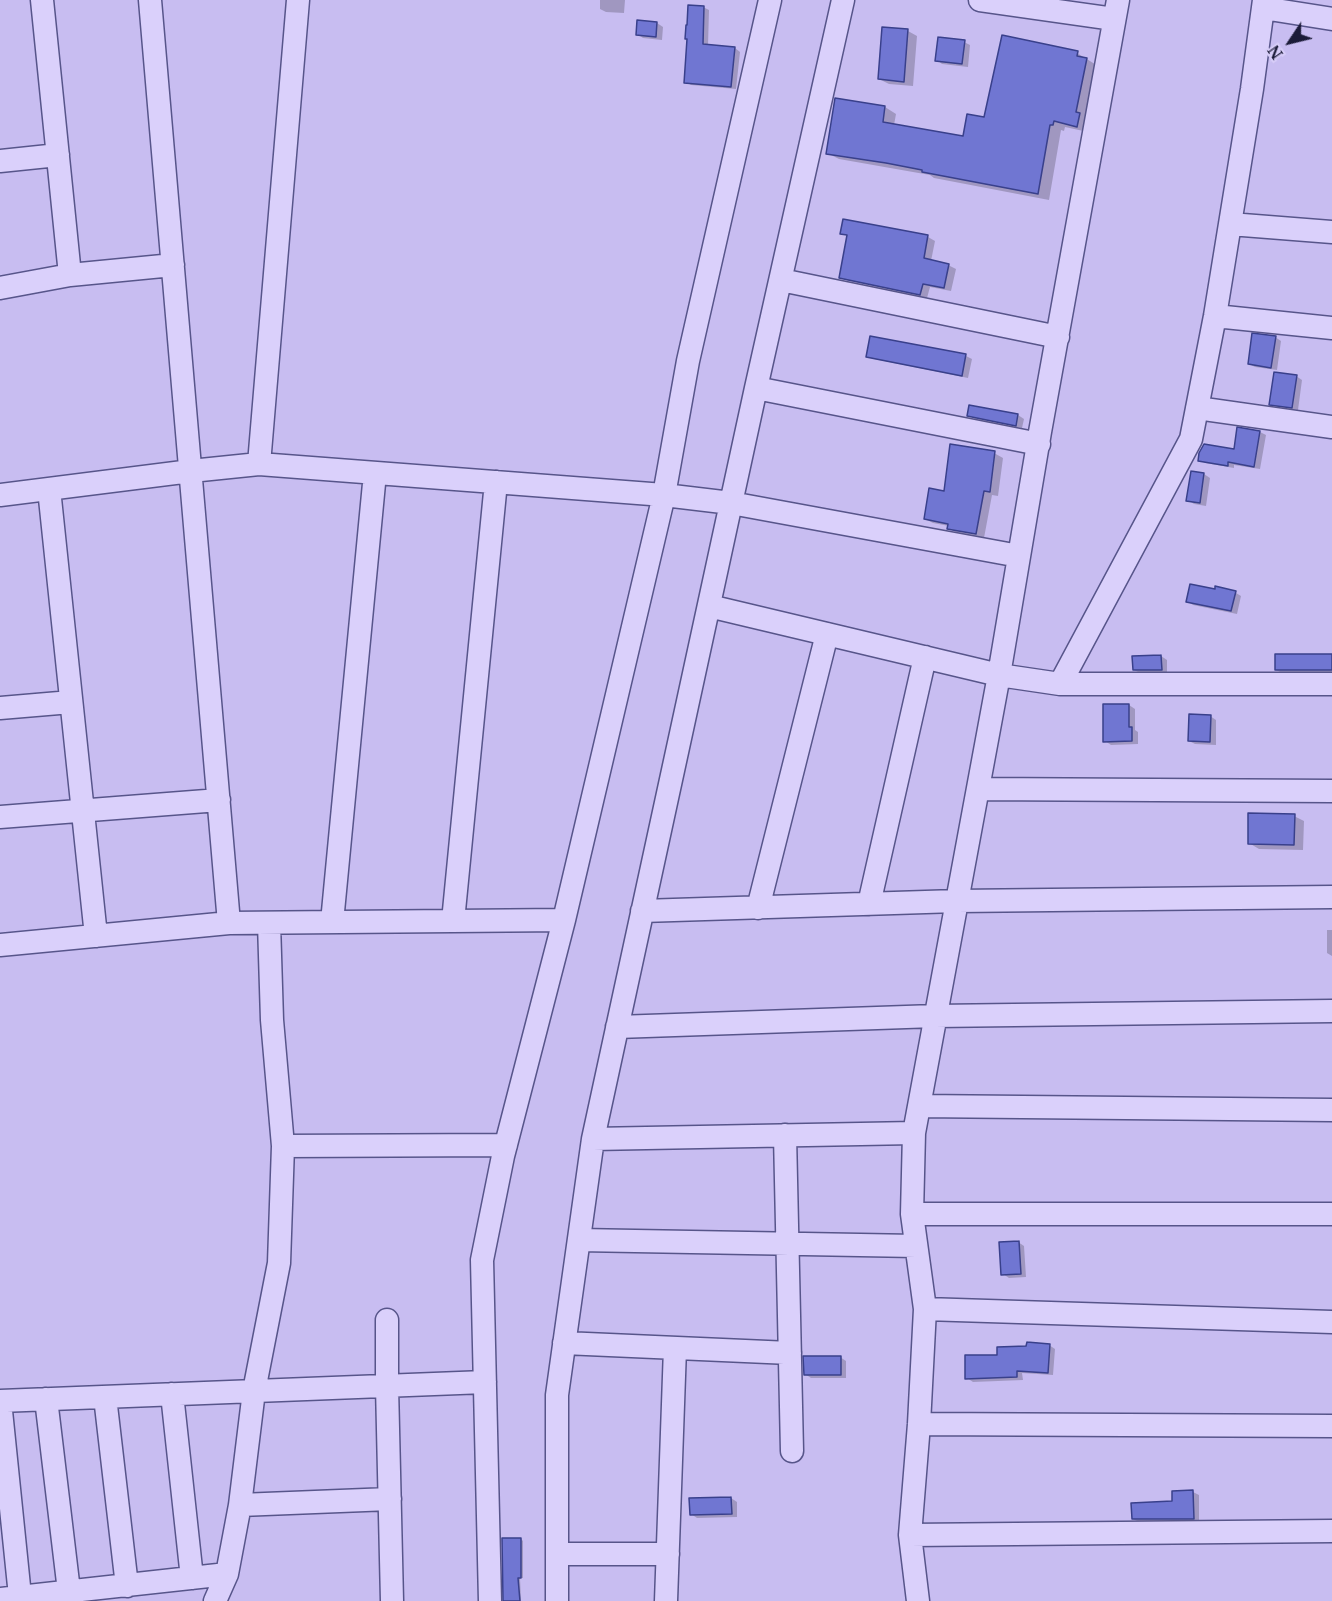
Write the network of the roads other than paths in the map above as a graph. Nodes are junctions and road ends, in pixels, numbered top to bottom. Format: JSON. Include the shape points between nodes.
{"nodes":[{"id":1,"x":42,"y":0,"type":"edge"},
{"id":2,"x":150,"y":0,"type":"edge"},
{"id":3,"x":298,"y":0,"type":"edge"},
{"id":4,"x":770,"y":0,"type":"edge"},
{"id":5,"x":843,"y":0,"type":"edge"},
{"id":6,"x":980,"y":0,"type":"edge"},
{"id":7,"x":1263,"y":4,"type":"edge"},
{"id":8,"x":1116,"y":10,"type":"edge"},
{"id":9,"x":1332,"y":19,"type":"edge"},
{"id":10,"x":58,"y":155,"type":"junction"},
{"id":11,"x":0,"y":161,"type":"edge"},
{"id":12,"x":1230,"y":224,"type":"junction"},
{"id":13,"x":1332,"y":232,"type":"edge"},
{"id":14,"x":173,"y":265,"type":"junction"},
{"id":15,"x":70,"y":275,"type":"junction"},
{"id":16,"x":781,"y":280,"type":"junction"},
{"id":17,"x":0,"y":288,"type":"edge"},
{"id":18,"x":1215,"y":316,"type":"junction"},
{"id":19,"x":1332,"y":328,"type":"edge"},
{"id":20,"x":1058,"y":337,"type":"junction"},
{"id":21,"x":756,"y":388,"type":"junction"},
{"id":22,"x":1197,"y":408,"type":"junction"},
{"id":23,"x":1332,"y":427,"type":"edge"},
{"id":24,"x":1039,"y":444,"type":"junction"},
{"id":25,"x":259,"y":464,"type":"junction"},
{"id":26,"x":191,"y":471,"type":"junction"},
{"id":27,"x":375,"y":473,"type":"junction"},
{"id":28,"x":496,"y":482,"type":"junction"},
{"id":29,"x":49,"y":489,"type":"junction"},
{"id":30,"x":0,"y":495,"type":"edge"},
{"id":31,"x":664,"y":495,"type":"junction"},
{"id":32,"x":731,"y":503,"type":"junction"},
{"id":33,"x":1019,"y":556,"type":"junction"},
{"id":34,"x":709,"y":606,"type":"junction"},
{"id":35,"x":827,"y":634,"type":"junction"},
{"id":36,"x":925,"y":657,"type":"junction"},
{"id":37,"x":999,"y":675,"type":"junction"},
{"id":38,"x":1060,"y":684,"type":"junction"},
{"id":39,"x":1332,"y":684,"type":"edge"},
{"id":40,"x":71,"y":702,"type":"junction"},
{"id":41,"x":0,"y":708,"type":"edge"},
{"id":42,"x":978,"y":789,"type":"junction"},
{"id":43,"x":1332,"y":791,"type":"edge"},
{"id":44,"x":219,"y":800,"type":"junction"},
{"id":45,"x":83,"y":810,"type":"junction"},
{"id":46,"x":0,"y":817,"type":"edge"},
{"id":47,"x":1332,"y":897,"type":"edge"},
{"id":48,"x":957,"y":902,"type":"junction"},
{"id":49,"x":869,"y":904,"type":"junction"},
{"id":50,"x":758,"y":908,"type":"junction"},
{"id":51,"x":642,"y":911,"type":"junction"},
{"id":52,"x":564,"y":920,"type":"junction"},
{"id":53,"x":453,"y":921,"type":"junction"},
{"id":54,"x":332,"y":922,"type":"junction"},
{"id":55,"x":230,"y":923,"type":"junction"},
{"id":56,"x":269,"y":923,"type":"junction"},
{"id":57,"x":96,"y":936,"type":"junction"},
{"id":58,"x":0,"y":945,"type":"edge"},
{"id":59,"x":1332,"y":1011,"type":"edge"},
{"id":60,"x":935,"y":1016,"type":"junction"},
{"id":61,"x":617,"y":1027,"type":"junction"},
{"id":62,"x":919,"y":1106,"type":"junction"},
{"id":63,"x":1332,"y":1110,"type":"edge"},
{"id":64,"x":914,"y":1133,"type":"junction"},
{"id":65,"x":785,"y":1136,"type":"junction"},
{"id":66,"x":593,"y":1139,"type":"junction"},
{"id":67,"x":506,"y":1145,"type":"junction"},
{"id":68,"x":283,"y":1146,"type":"junction"},
{"id":69,"x":912,"y":1214,"type":"junction"},
{"id":70,"x":1332,"y":1214,"type":"edge"},
{"id":71,"x":579,"y":1240,"type":"junction"},
{"id":72,"x":789,"y":1244,"type":"junction"},
{"id":73,"x":916,"y":1246,"type":"junction"},
{"id":74,"x":925,"y":1309,"type":"junction"},
{"id":75,"x":387,"y":1320,"type":"dead end"},
{"id":76,"x":1332,"y":1322,"type":"edge"},
{"id":77,"x":564,"y":1342,"type":"junction"},
{"id":78,"x":675,"y":1348,"type":"junction"},
{"id":79,"x":790,"y":1353,"type":"junction"},
{"id":80,"x":485,"y":1382,"type":"junction"},
{"id":81,"x":387,"y":1386,"type":"junction"},
{"id":82,"x":254,"y":1391,"type":"junction"},
{"id":83,"x":172,"y":1394,"type":"junction"},
{"id":84,"x":105,"y":1397,"type":"junction"},
{"id":85,"x":46,"y":1399,"type":"junction"},
{"id":86,"x":0,"y":1401,"type":"edge"},
{"id":87,"x":919,"y":1424,"type":"junction"},
{"id":88,"x":1332,"y":1426,"type":"edge"},
{"id":89,"x":792,"y":1451,"type":"dead end"},
{"id":90,"x":390,"y":1499,"type":"junction"},
{"id":91,"x":240,"y":1505,"type":"junction"},
{"id":92,"x":1332,"y":1530,"type":"edge"},
{"id":93,"x":910,"y":1535,"type":"junction"},
{"id":94,"x":557,"y":1554,"type":"junction"},
{"id":95,"x":668,"y":1554,"type":"junction"},
{"id":96,"x":227,"y":1574,"type":"junction"},
{"id":97,"x":192,"y":1578,"type":"junction"},
{"id":98,"x":127,"y":1586,"type":"junction"},
{"id":99,"x":69,"y":1591,"type":"junction"},
{"id":100,"x":10,"y":1598,"type":"edge"},
{"id":101,"x":215,"y":1601,"type":"edge"},
{"id":102,"x":392,"y":1601,"type":"edge"},
{"id":103,"x":490,"y":1601,"type":"edge"},
{"id":104,"x":557,"y":1601,"type":"edge"},
{"id":105,"x":666,"y":1601,"type":"edge"},
{"id":106,"x":918,"y":1601,"type":"edge"}],
"edges":[{"from":1,"to":10,"type":"street"},
{"from":2,"to":14,"type":"street"},
{"from":3,"to":25,"type":"street"},
{"from":4,"to":31,"type":"street","via":[[688,361]]},
{"from":5,"to":16,"type":"street"},
{"from":6,"to":8,"type":"street"},
{"from":7,"to":9,"type":"street"},
{"from":7,"to":12,"type":"street"},
{"from":8,"to":20,"type":"street"},
{"from":10,"to":11,"type":"street"},
{"from":10,"to":15,"type":"street"},
{"from":12,"to":13,"type":"street"},
{"from":12,"to":18,"type":"street"},
{"from":14,"to":15,"type":"street"},
{"from":14,"to":26,"type":"street"},
{"from":15,"to":17,"type":"street"},
{"from":16,"to":20,"type":"street"},
{"from":16,"to":21,"type":"street"},
{"from":18,"to":19,"type":"street"},
{"from":18,"to":22,"type":"street"},
{"from":20,"to":24,"type":"street"},
{"from":21,"to":24,"type":"street"},
{"from":21,"to":32,"type":"street"},
{"from":22,"to":23,"type":"street"},
{"from":22,"to":38,"type":"street","via":[[1191,439]]},
{"from":24,"to":33,"type":"street"},
{"from":25,"to":26,"type":"street"},
{"from":25,"to":27,"type":"street"},
{"from":26,"to":29,"type":"street"},
{"from":26,"to":44,"type":"street"},
{"from":27,"to":28,"type":"street"},
{"from":27,"to":54,"type":"street"},
{"from":28,"to":31,"type":"street"},
{"from":28,"to":53,"type":"street"},
{"from":29,"to":30,"type":"street"},
{"from":29,"to":40,"type":"street"},
{"from":31,"to":32,"type":"street"},
{"from":31,"to":52,"type":"street"},
{"from":32,"to":33,"type":"street"},
{"from":32,"to":34,"type":"street"},
{"from":33,"to":37,"type":"street"},
{"from":34,"to":35,"type":"street"},
{"from":34,"to":51,"type":"street"},
{"from":35,"to":36,"type":"street"},
{"from":35,"to":50,"type":"street"},
{"from":36,"to":37,"type":"street"},
{"from":36,"to":49,"type":"street"},
{"from":37,"to":38,"type":"street"},
{"from":37,"to":42,"type":"street"},
{"from":38,"to":39,"type":"street"},
{"from":40,"to":41,"type":"street"},
{"from":40,"to":45,"type":"street"},
{"from":42,"to":43,"type":"street"},
{"from":42,"to":48,"type":"street"},
{"from":44,"to":45,"type":"street"},
{"from":44,"to":55,"type":"street"},
{"from":45,"to":46,"type":"street"},
{"from":45,"to":57,"type":"street"},
{"from":47,"to":48,"type":"street"},
{"from":48,"to":49,"type":"street"},
{"from":48,"to":60,"type":"street"},
{"from":49,"to":50,"type":"street"},
{"from":50,"to":51,"type":"street"},
{"from":51,"to":61,"type":"street"},
{"from":52,"to":53,"type":"street"},
{"from":52,"to":67,"type":"street"},
{"from":53,"to":54,"type":"street"},
{"from":54,"to":56,"type":"street"},
{"from":55,"to":56,"type":"street"},
{"from":55,"to":57,"type":"street"},
{"from":56,"to":68,"type":"street","via":[[272,1020]]},
{"from":57,"to":58,"type":"street"},
{"from":59,"to":60,"type":"street"},
{"from":60,"to":61,"type":"street"},
{"from":60,"to":62,"type":"street"},
{"from":61,"to":66,"type":"street"},
{"from":62,"to":63,"type":"street"},
{"from":62,"to":64,"type":"street"},
{"from":64,"to":65,"type":"street"},
{"from":64,"to":69,"type":"street"},
{"from":65,"to":66,"type":"street"},
{"from":65,"to":72,"type":"street"},
{"from":66,"to":71,"type":"street"},
{"from":67,"to":68,"type":"street"},
{"from":67,"to":80,"type":"street","via":[[482,1260]]},
{"from":68,"to":82,"type":"street","via":[[279,1263]]},
{"from":69,"to":70,"type":"street"},
{"from":69,"to":73,"type":"street"},
{"from":71,"to":72,"type":"street"},
{"from":71,"to":77,"type":"street"},
{"from":72,"to":73,"type":"street"},
{"from":72,"to":79,"type":"street"},
{"from":73,"to":74,"type":"street"},
{"from":74,"to":76,"type":"street"},
{"from":74,"to":87,"type":"street"},
{"from":75,"to":81,"type":"street"},
{"from":77,"to":78,"type":"street"},
{"from":77,"to":94,"type":"street","via":[[557,1395]]},
{"from":78,"to":79,"type":"street"},
{"from":78,"to":95,"type":"street"},
{"from":79,"to":89,"type":"street"},
{"from":80,"to":81,"type":"street"},
{"from":80,"to":103,"type":"street"},
{"from":81,"to":82,"type":"street"},
{"from":81,"to":90,"type":"street"},
{"from":82,"to":83,"type":"street"},
{"from":82,"to":91,"type":"street"},
{"from":83,"to":84,"type":"street"},
{"from":83,"to":97,"type":"street"},
{"from":84,"to":85,"type":"street"},
{"from":84,"to":98,"type":"street"},
{"from":85,"to":86,"type":"street"},
{"from":85,"to":99,"type":"street"},
{"from":86,"to":100,"type":"street"},
{"from":87,"to":88,"type":"street"},
{"from":87,"to":93,"type":"street"},
{"from":90,"to":91,"type":"street"},
{"from":90,"to":102,"type":"street"},
{"from":91,"to":96,"type":"street"},
{"from":92,"to":93,"type":"street"},
{"from":93,"to":106,"type":"street"},
{"from":94,"to":95,"type":"street"},
{"from":94,"to":104,"type":"street"},
{"from":95,"to":105,"type":"street"},
{"from":96,"to":97,"type":"street"},
{"from":96,"to":101,"type":"street"},
{"from":97,"to":98,"type":"street"},
{"from":98,"to":99,"type":"street"},
{"from":99,"to":100,"type":"street"}]}
